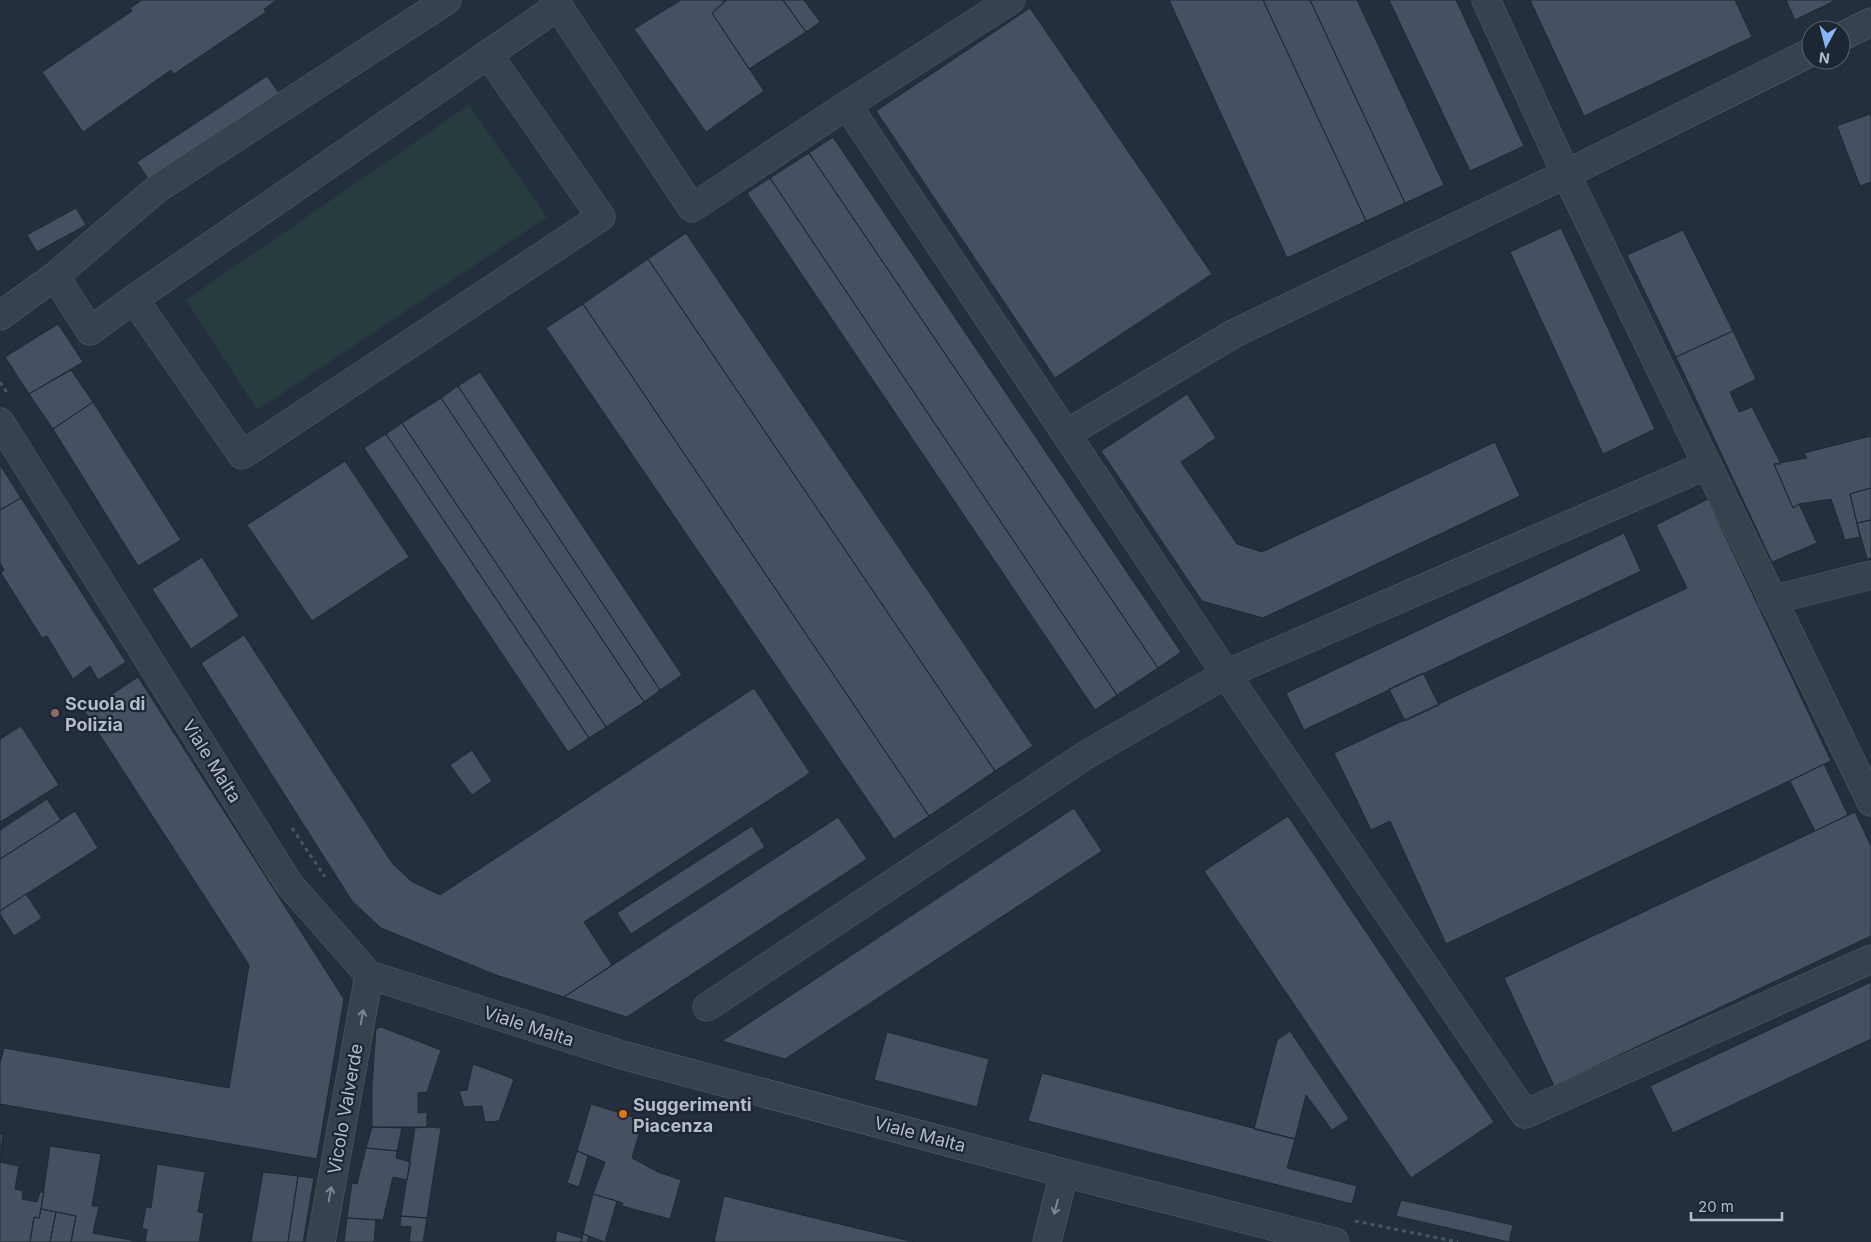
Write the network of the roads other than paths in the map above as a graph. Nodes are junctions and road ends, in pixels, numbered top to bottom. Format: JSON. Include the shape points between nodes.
{"nodes":[{"id":1,"x":447,"y":0,"type":"edge"},
{"id":2,"x":1010,"y":0,"type":"edge"},
{"id":3,"x":1486,"y":0,"type":"edge"},
{"id":4,"x":556,"y":3,"type":"edge"},
{"id":5,"x":1871,"y":22,"type":"edge"},
{"id":6,"x":1851,"y":32,"type":"edge"},
{"id":7,"x":488,"y":54,"type":"junction"},
{"id":8,"x":1801,"y":57,"type":"edge"},
{"id":9,"x":847,"y":105,"type":"junction"},
{"id":10,"x":1566,"y":174,"type":"junction"},
{"id":11,"x":55,"y":276,"type":"junction"},
{"id":12,"x":134,"y":299,"type":"junction"},
{"id":13,"x":0,"y":316,"type":"edge"},
{"id":14,"x":5,"y":410,"type":"edge"},
{"id":15,"x":1066,"y":434,"type":"junction"},
{"id":16,"x":1707,"y":465,"type":"junction"},
{"id":17,"x":1871,"y":574,"type":"edge"},
{"id":18,"x":1772,"y":600,"type":"junction"},
{"id":19,"x":1226,"y":674,"type":"junction"},
{"id":20,"x":1871,"y":802,"type":"edge"},
{"id":21,"x":1871,"y":959,"type":"edge"},
{"id":22,"x":369,"y":975,"type":"junction"},
{"id":23,"x":707,"y":1007,"type":"dead end"},
{"id":24,"x":1064,"y":1173,"type":"junction"},
{"id":25,"x":321,"y":1242,"type":"edge"},
{"id":26,"x":1047,"y":1242,"type":"edge"},
{"id":27,"x":1335,"y":1242,"type":"edge"}],
"edges":[{"from":1,"to":11,"type":"street","via":[[158,188]]},
{"from":2,"to":9,"type":"street"},
{"from":3,"to":10,"type":"street"},
{"from":4,"to":7,"type":"street"},
{"from":4,"to":9,"type":"street","via":[[692,208]]},
{"from":5,"to":6,"type":"street"},
{"from":7,"to":12,"type":"street"},
{"from":7,"to":12,"type":"street","via":[[601,216],[242,455]]},
{"from":8,"to":10,"type":"street"},
{"from":9,"to":15,"type":"street"},
{"from":10,"to":15,"type":"street","via":[[1232,334]]},
{"from":10,"to":16,"type":"street"},
{"from":11,"to":12,"type":"street","via":[[90,331]]},
{"from":11,"to":13,"type":"street"},
{"from":14,"to":22,"type":"street","name":"Viale Malta","via":[[289,884]]},
{"from":15,"to":19,"type":"street"},
{"from":16,"to":18,"type":"street"},
{"from":16,"to":19,"type":"street"},
{"from":17,"to":18,"type":"street"},
{"from":18,"to":20,"type":"street"},
{"from":19,"to":21,"type":"street","via":[[1525,1114]]},
{"from":19,"to":23,"type":"street","via":[[1089,753]]},
{"from":22,"to":24,"type":"street","name":"Viale Malta","via":[[622,1055]]},
{"from":25,"to":22,"type":"street","name":"Vicolo Valverde","one_way":true},
{"from":24,"to":26,"type":"street","one_way":true},
{"from":24,"to":27,"type":"street","name":"Viale Malta"}]}
